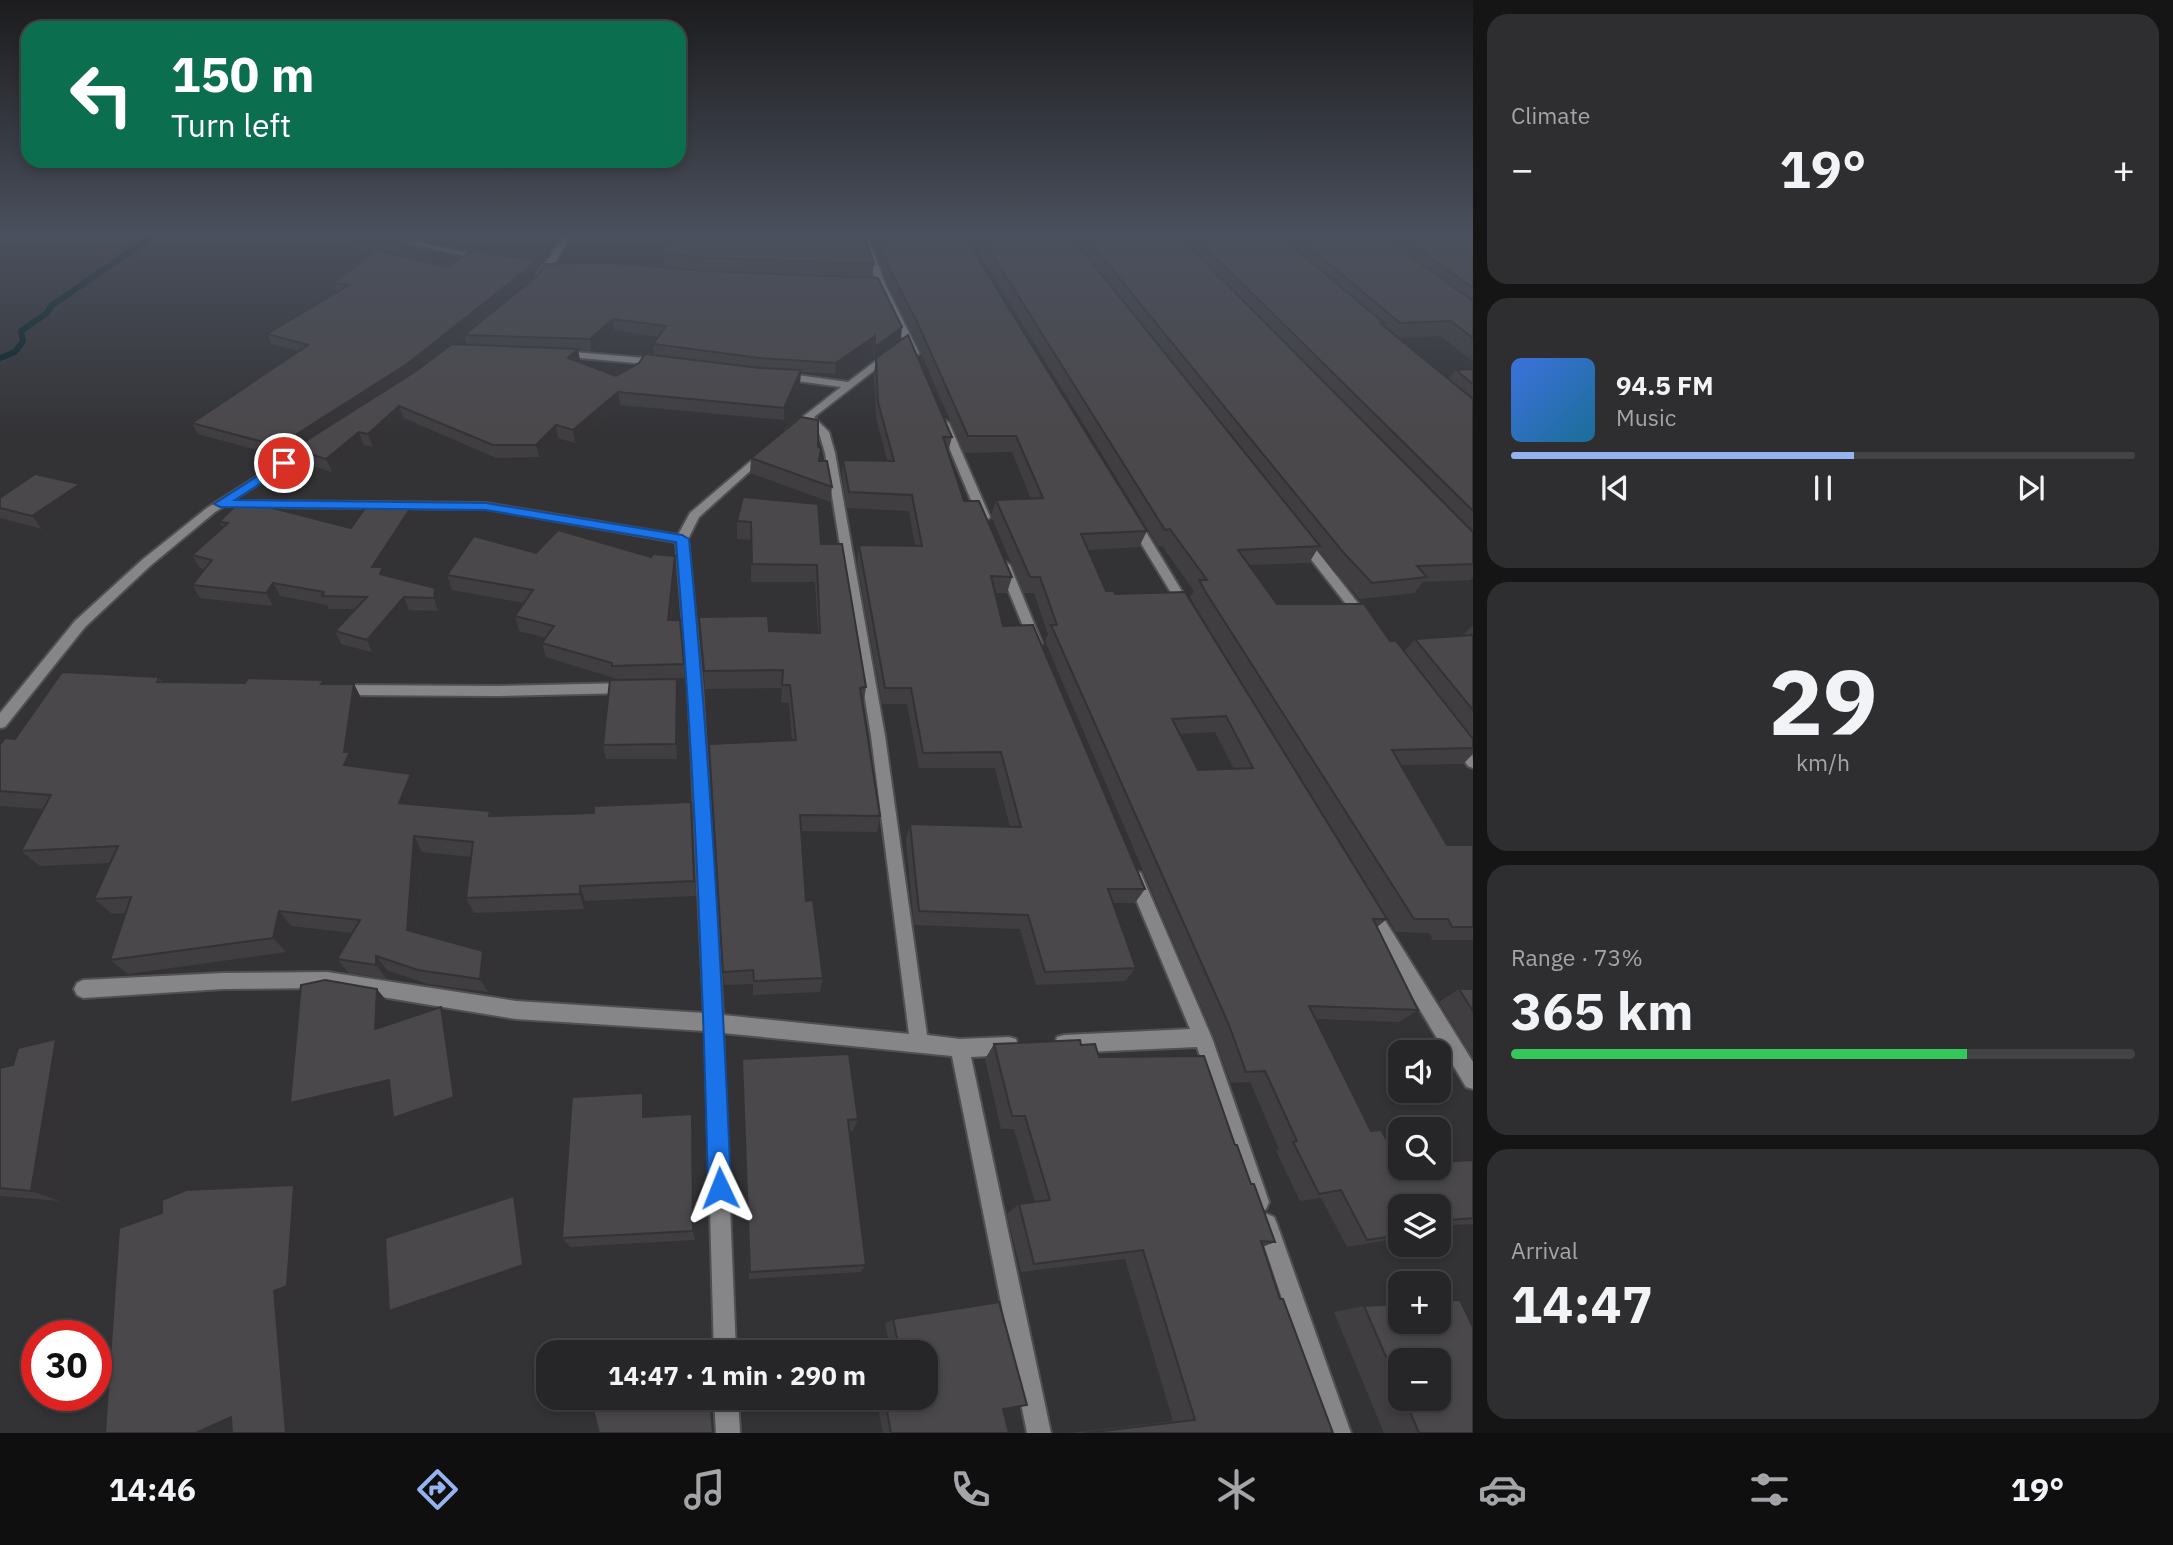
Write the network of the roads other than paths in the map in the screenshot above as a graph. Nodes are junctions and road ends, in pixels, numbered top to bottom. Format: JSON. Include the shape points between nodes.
{"nodes":[{"id":1,"x":885,"y":302,"type":"edge"},
{"id":2,"x":909,"y":340,"type":"junction"},
{"id":3,"x":546,"y":354,"type":"edge"},
{"id":4,"x":666,"y":363,"type":"edge"},
{"id":5,"x":920,"y":365,"type":"edge"},
{"id":6,"x":772,"y":376,"type":"edge"},
{"id":7,"x":849,"y":385,"type":"junction"},
{"id":8,"x":936,"y":404,"type":"edge"},
{"id":9,"x":808,"y":416,"type":"junction"},
{"id":10,"x":319,"y":441,"type":"edge"},
{"id":11,"x":220,"y":504,"type":"junction"},
{"id":12,"x":1124,"y":506,"type":"edge"},
{"id":13,"x":1293,"y":529,"type":"edge"},
{"id":14,"x":989,"y":530,"type":"edge"},
{"id":15,"x":682,"y":539,"type":"junction"},
{"id":16,"x":1000,"y":556,"type":"edge"},
{"id":17,"x":1196,"y":624,"type":"edge"},
{"id":18,"x":1370,"y":627,"type":"edge"},
{"id":19,"x":1042,"y":657,"type":"edge"},
{"id":20,"x":643,"y":687,"type":"edge"},
{"id":21,"x":331,"y":690,"type":"edge"},
{"id":22,"x":0,"y":723,"type":"edge"},
{"id":23,"x":1449,"y":731,"type":"edge"},
{"id":24,"x":1473,"y":762,"type":"edge"},
{"id":25,"x":1128,"y":860,"type":"edge"},
{"id":26,"x":1361,"y":895,"type":"edge"},
{"id":27,"x":82,"y":989,"type":"dead end"},
{"id":28,"x":714,"y":1023,"type":"junction"},
{"id":29,"x":1203,"y":1038,"type":"junction"},
{"id":30,"x":919,"y":1042,"type":"junction"},
{"id":31,"x":960,"y":1048,"type":"junction"},
{"id":32,"x":1473,"y":1080,"type":"edge"},
{"id":33,"x":725,"y":1340,"type":"edge"},
{"id":34,"x":726,"y":1410,"type":"edge"},
{"id":35,"x":727,"y":1433,"type":"edge"},
{"id":36,"x":1039,"y":1433,"type":"edge"},
{"id":37,"x":1339,"y":1433,"type":"edge"}],
"edges":[{"from":1,"to":2,"type":"street"},
{"from":2,"to":5,"type":"street"},
{"from":2,"to":7,"type":"street"},
{"from":3,"to":4,"type":"street"},
{"from":6,"to":7,"type":"street"},
{"from":7,"to":9,"type":"street"},
{"from":8,"to":14,"type":"street"},
{"from":9,"to":15,"type":"street","via":[[715,493],[694,514]]},
{"from":9,"to":30,"type":"street","via":[[824,432],[830,453],[878,736]]},
{"from":10,"to":11,"type":"street"},
{"from":11,"to":15,"type":"street","via":[[486,506]]},
{"from":11,"to":22,"type":"street","via":[[80,624],[43,677]]},
{"from":12,"to":17,"type":"street"},
{"from":13,"to":18,"type":"street"},
{"from":15,"to":28,"type":"street"},
{"from":16,"to":19,"type":"street"},
{"from":20,"to":21,"type":"street"},
{"from":23,"to":24,"type":"street"},
{"from":25,"to":29,"type":"street"},
{"from":26,"to":32,"type":"street"},
{"from":27,"to":28,"type":"street","via":[[327,980],[516,1010]]},
{"from":28,"to":30,"type":"street"},
{"from":28,"to":33,"type":"street"},
{"from":29,"to":31,"type":"street"},
{"from":29,"to":37,"type":"street"},
{"from":30,"to":31,"type":"street"},
{"from":31,"to":36,"type":"street"},
{"from":34,"to":35,"type":"street"}]}
